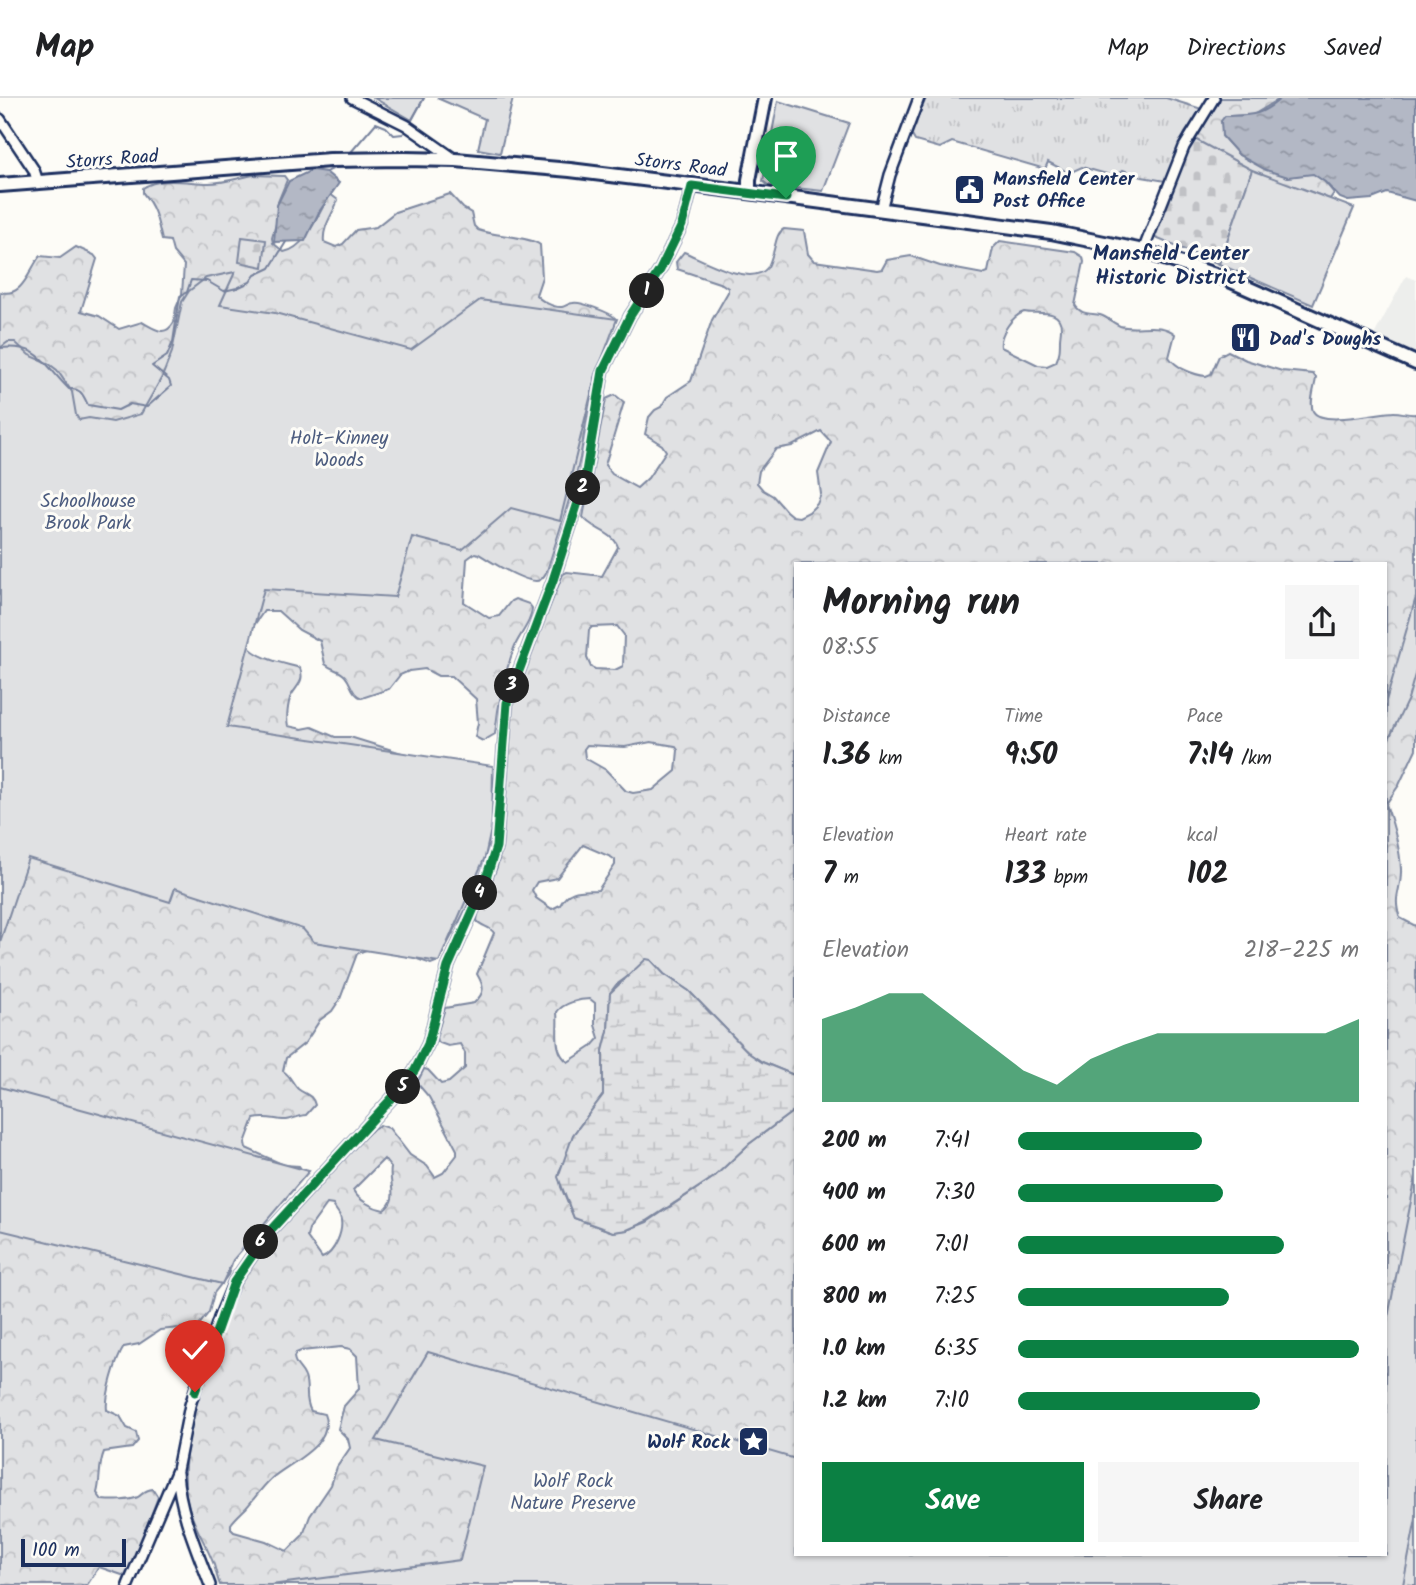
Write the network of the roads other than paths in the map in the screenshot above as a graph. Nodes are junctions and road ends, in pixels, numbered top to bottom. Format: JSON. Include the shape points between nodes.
{"nodes":[{"id":1,"x":352,"y":98,"type":"edge"},
{"id":2,"x":765,"y":98,"type":"edge"},
{"id":3,"x":919,"y":98,"type":"edge"},
{"id":4,"x":1213,"y":98,"type":"edge"},
{"id":5,"x":0,"y":119,"type":"edge"},
{"id":6,"x":456,"y":160,"type":"junction"},
{"id":7,"x":38,"y":182,"type":"junction"},
{"id":8,"x":0,"y":185,"type":"edge"},
{"id":9,"x":692,"y":186,"type":"junction"},
{"id":10,"x":749,"y":192,"type":"junction"},
{"id":11,"x":881,"y":210,"type":"junction"},
{"id":12,"x":1143,"y":251,"type":"junction"},
{"id":13,"x":1416,"y":363,"type":"edge"},
{"id":14,"x":177,"y":1470,"type":"junction"},
{"id":15,"x":128,"y":1585,"type":"edge"},
{"id":16,"x":210,"y":1585,"type":"edge"}],
"edges":[{"from":1,"to":6,"type":"street","via":[[409,127]]},
{"from":2,"to":10,"type":"main road"},
{"from":3,"to":11,"type":"street"},
{"from":4,"to":12,"type":"street","via":[[1184,147]]},
{"from":5,"to":7,"type":"street"},
{"from":6,"to":7,"type":"main road","name":"Storrs Road","via":[[345,160]]},
{"from":6,"to":9,"type":"main road","name":"Storrs Road"},
{"from":7,"to":8,"type":"main road","name":"Storrs Road"},
{"from":9,"to":10,"type":"main road","name":"Storrs Road"},
{"from":9,"to":14,"type":"street","via":[[682,225],[603,371],[584,484],[507,703],[496,847],[448,967],[428,1044],[405,1084],[267,1234],[234,1282],[190,1405]]},
{"from":10,"to":11,"type":"main road","name":"Storrs Road"},
{"from":11,"to":12,"type":"main road","name":"Storrs Road","via":[[1051,232]]},
{"from":12,"to":13,"type":"main road","name":"Storrs Road","via":[[1233,282]]},
{"from":14,"to":15,"type":"street"},
{"from":14,"to":16,"type":"street","via":[[189,1530]]}]}
